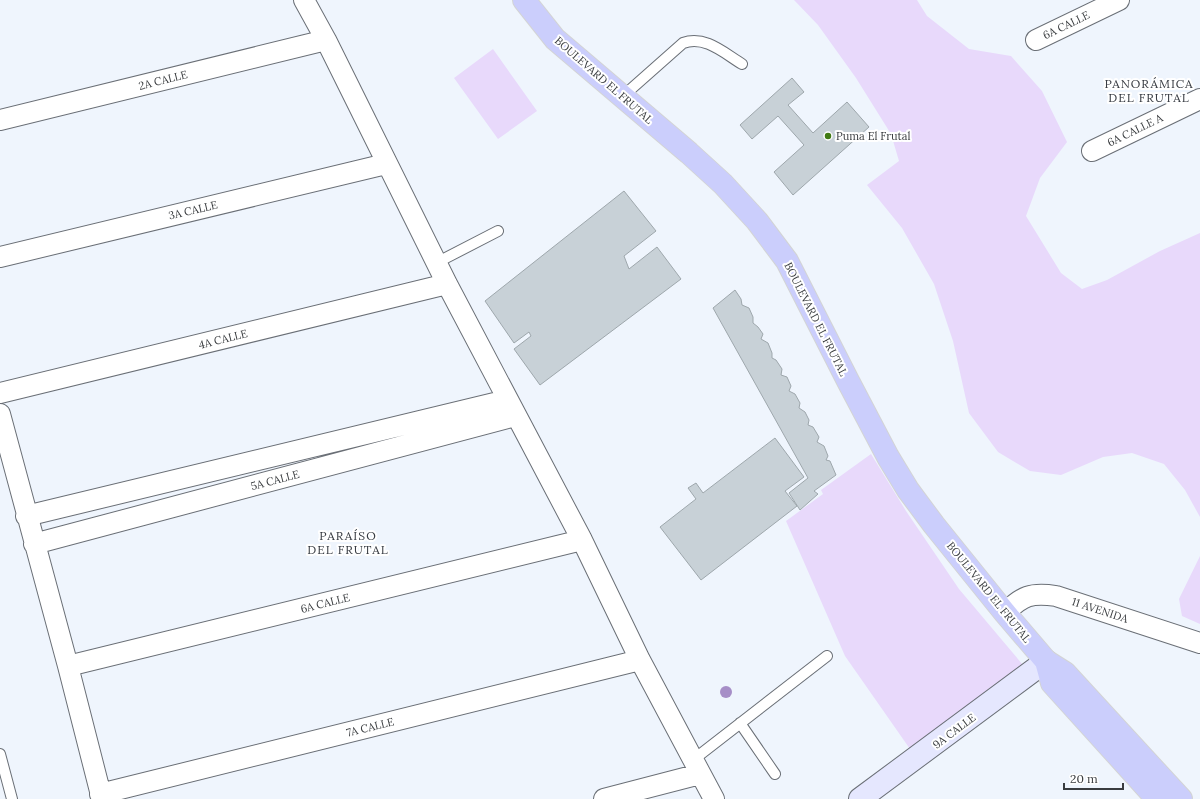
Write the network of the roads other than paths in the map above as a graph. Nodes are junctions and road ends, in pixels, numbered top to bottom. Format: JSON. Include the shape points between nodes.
{"nodes":[{"id":1,"x":304,"y":0,"type":"edge"},
{"id":2,"x":524,"y":0,"type":"edge"},
{"id":3,"x":1119,"y":0,"type":"edge"},
{"id":4,"x":326,"y":40,"type":"junction"},
{"id":5,"x":1036,"y":40,"type":"dead end"},
{"id":6,"x":742,"y":64,"type":"dead end"},
{"id":7,"x":622,"y":97,"type":"junction"},
{"id":8,"x":1200,"y":99,"type":"edge"},
{"id":9,"x":0,"y":120,"type":"edge"},
{"id":10,"x":1092,"y":151,"type":"dead end"},
{"id":11,"x":386,"y":164,"type":"junction"},
{"id":12,"x":498,"y":231,"type":"dead end"},
{"id":13,"x":0,"y":257,"type":"edge"},
{"id":14,"x":436,"y":263,"type":"junction"},
{"id":15,"x":447,"y":284,"type":"junction"},
{"id":16,"x":0,"y":393,"type":"edge"},
{"id":17,"x":511,"y":408,"type":"junction"},
{"id":18,"x":0,"y":414,"type":"edge"},
{"id":19,"x":26,"y":516,"type":"junction"},
{"id":20,"x":582,"y":540,"type":"junction"},
{"id":21,"x":34,"y":544,"type":"junction"},
{"id":22,"x":1005,"y":613,"type":"junction"},
{"id":23,"x":1200,"y":643,"type":"edge"},
{"id":24,"x":827,"y":656,"type":"dead end"},
{"id":25,"x":640,"y":660,"type":"junction"},
{"id":26,"x":1046,"y":661,"type":"junction"},
{"id":27,"x":68,"y":666,"type":"junction"},
{"id":28,"x":740,"y":723,"type":"junction"},
{"id":29,"x":0,"y":754,"type":"edge"},
{"id":30,"x":696,"y":767,"type":"junction"},
{"id":31,"x":775,"y":774,"type":"dead end"},
{"id":32,"x":101,"y":797,"type":"edge"},
{"id":33,"x":12,"y":799,"type":"edge"},
{"id":34,"x":604,"y":799,"type":"edge"},
{"id":35,"x":714,"y":799,"type":"edge"},
{"id":36,"x":860,"y":799,"type":"edge"},
{"id":37,"x":1157,"y":799,"type":"edge"},
{"id":38,"x":1181,"y":799,"type":"edge"}],
"edges":[{"from":1,"to":4,"type":"street"},
{"from":2,"to":7,"type":"main road","name":"BOULEVARD EL FRUTAL","via":[[555,39]]},
{"from":3,"to":5,"type":"street","name":"6A CALLE"},
{"from":4,"to":9,"type":"street","name":"2A CALLE"},
{"from":4,"to":11,"type":"street"},
{"from":6,"to":7,"type":"lane","via":[[707,42],[692,40],[683,43]]},
{"from":7,"to":22,"type":"main road","name":"BOULEVARD EL FRUTAL","via":[[723,184],[768,235],[798,281],[888,457],[908,490]]},
{"from":8,"to":10,"type":"street","name":"6A CALLE A"},
{"from":11,"to":13,"type":"street","name":"3A CALLE"},
{"from":11,"to":14,"type":"street"},
{"from":12,"to":14,"type":"lane"},
{"from":14,"to":15,"type":"street"},
{"from":15,"to":16,"type":"street","name":"4A CALLE"},
{"from":15,"to":17,"type":"street"},
{"from":17,"to":19,"type":"street","name":"5A CALLE"},
{"from":17,"to":20,"type":"street"},
{"from":17,"to":21,"type":"street","name":"5A CALLE"},
{"from":18,"to":19,"type":"street"},
{"from":19,"to":21,"type":"street"},
{"from":20,"to":25,"type":"street"},
{"from":20,"to":27,"type":"street","name":"6A CALLE"},
{"from":21,"to":27,"type":"street"},
{"from":22,"to":23,"type":"street","name":"11 AVENIDA","via":[[1028,595],[1040,593]]},
{"from":22,"to":26,"type":"main road","name":"BOULEVARD EL FRUTAL"},
{"from":24,"to":28,"type":"lane"},
{"from":25,"to":30,"type":"street"},
{"from":25,"to":32,"type":"street","name":"7A CALLE"},
{"from":26,"to":36,"type":"main road","name":"9A CALLE"},
{"from":26,"to":37,"type":"main road","name":"BOULEVARD EL FRUTAL","via":[[1052,683]]},
{"from":26,"to":38,"type":"main road","name":"BOULEVARD EL FRUTAL","via":[[1064,673]]},
{"from":27,"to":32,"type":"street"},
{"from":28,"to":30,"type":"lane"},
{"from":28,"to":31,"type":"lane"},
{"from":29,"to":33,"type":"lane"},
{"from":30,"to":34,"type":"street"},
{"from":30,"to":35,"type":"street"}]}
